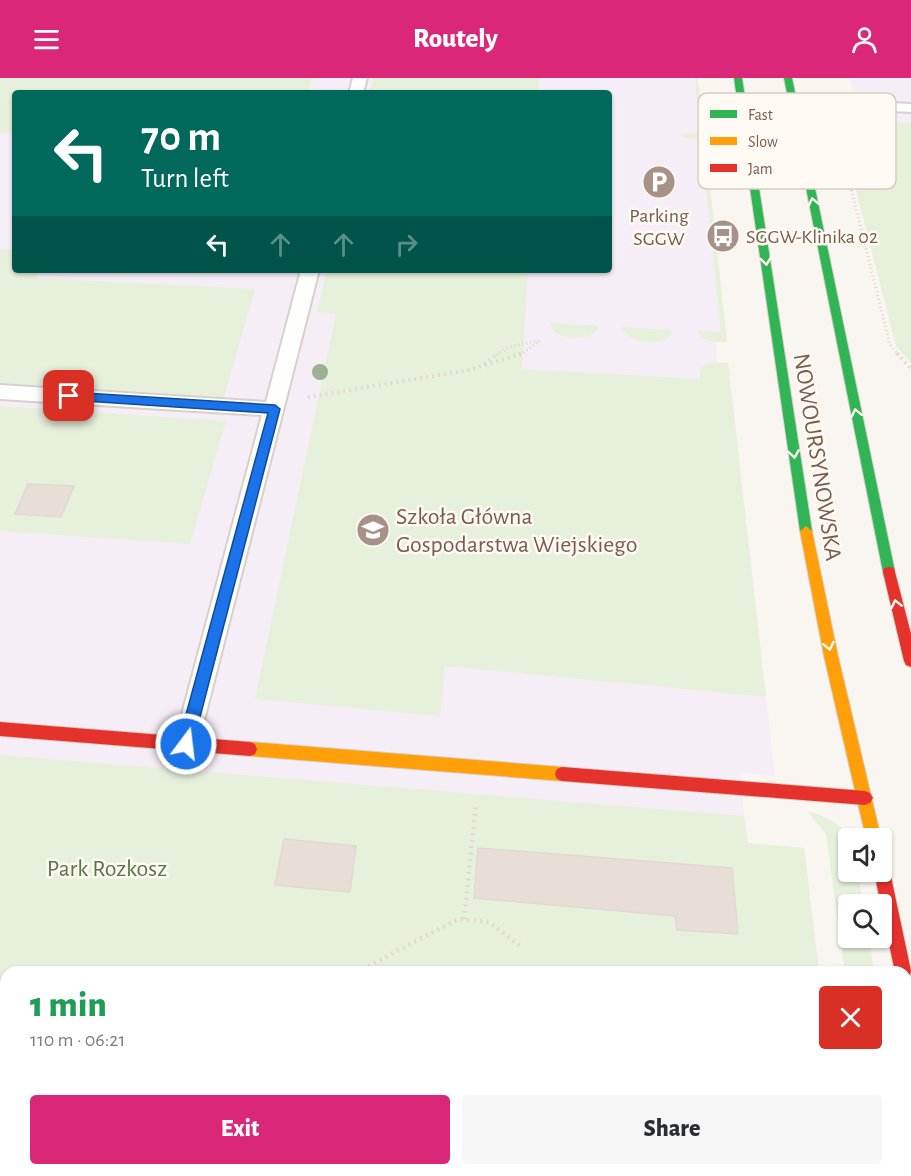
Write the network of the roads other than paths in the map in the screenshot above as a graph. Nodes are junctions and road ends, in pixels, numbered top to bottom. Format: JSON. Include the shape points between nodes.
{"nodes":[{"id":1,"x":738,"y":78,"type":"edge"},
{"id":2,"x":788,"y":78,"type":"edge"},
{"id":3,"x":740,"y":93,"type":"edge"},
{"id":4,"x":791,"y":93,"type":"edge"},
{"id":5,"x":896,"y":107,"type":"edge"},
{"id":6,"x":911,"y":108,"type":"edge"},
{"id":7,"x":755,"y":189,"type":"edge"},
{"id":8,"x":811,"y":189,"type":"edge"},
{"id":9,"x":309,"y":273,"type":"edge"},
{"id":10,"x":0,"y":392,"type":"edge"},
{"id":11,"x":275,"y":409,"type":"junction"},
{"id":12,"x":911,"y":661,"type":"edge"},
{"id":13,"x":0,"y":729,"type":"edge"},
{"id":14,"x":186,"y":744,"type":"junction"},
{"id":15,"x":865,"y":798,"type":"junction"},
{"id":16,"x":872,"y":828,"type":"edge"},
{"id":17,"x":884,"y":882,"type":"edge"},
{"id":18,"x":902,"y":966,"type":"edge"}],
"edges":[{"from":1,"to":3,"type":"street","name":"NOWOURSYNOWSKA"},
{"from":2,"to":4,"type":"street","name":"NOWOURSYNOWSKA"},
{"from":5,"to":6,"type":"lane"},
{"from":7,"to":15,"type":"street","name":"NOWOURSYNOWSKA","one_way":true,"via":[[807,537]]},
{"from":12,"to":8,"type":"street","name":"NOWOURSYNOWSKA","one_way":true,"via":[[885,557]]},
{"from":9,"to":11,"type":"lane"},
{"from":10,"to":11,"type":"lane"},
{"from":11,"to":14,"type":"lane"},
{"from":13,"to":14,"type":"street"},
{"from":14,"to":15,"type":"street"},
{"from":15,"to":16,"type":"street","name":"NOWOURSYNOWSKA"},
{"from":17,"to":18,"type":"street"}]}
